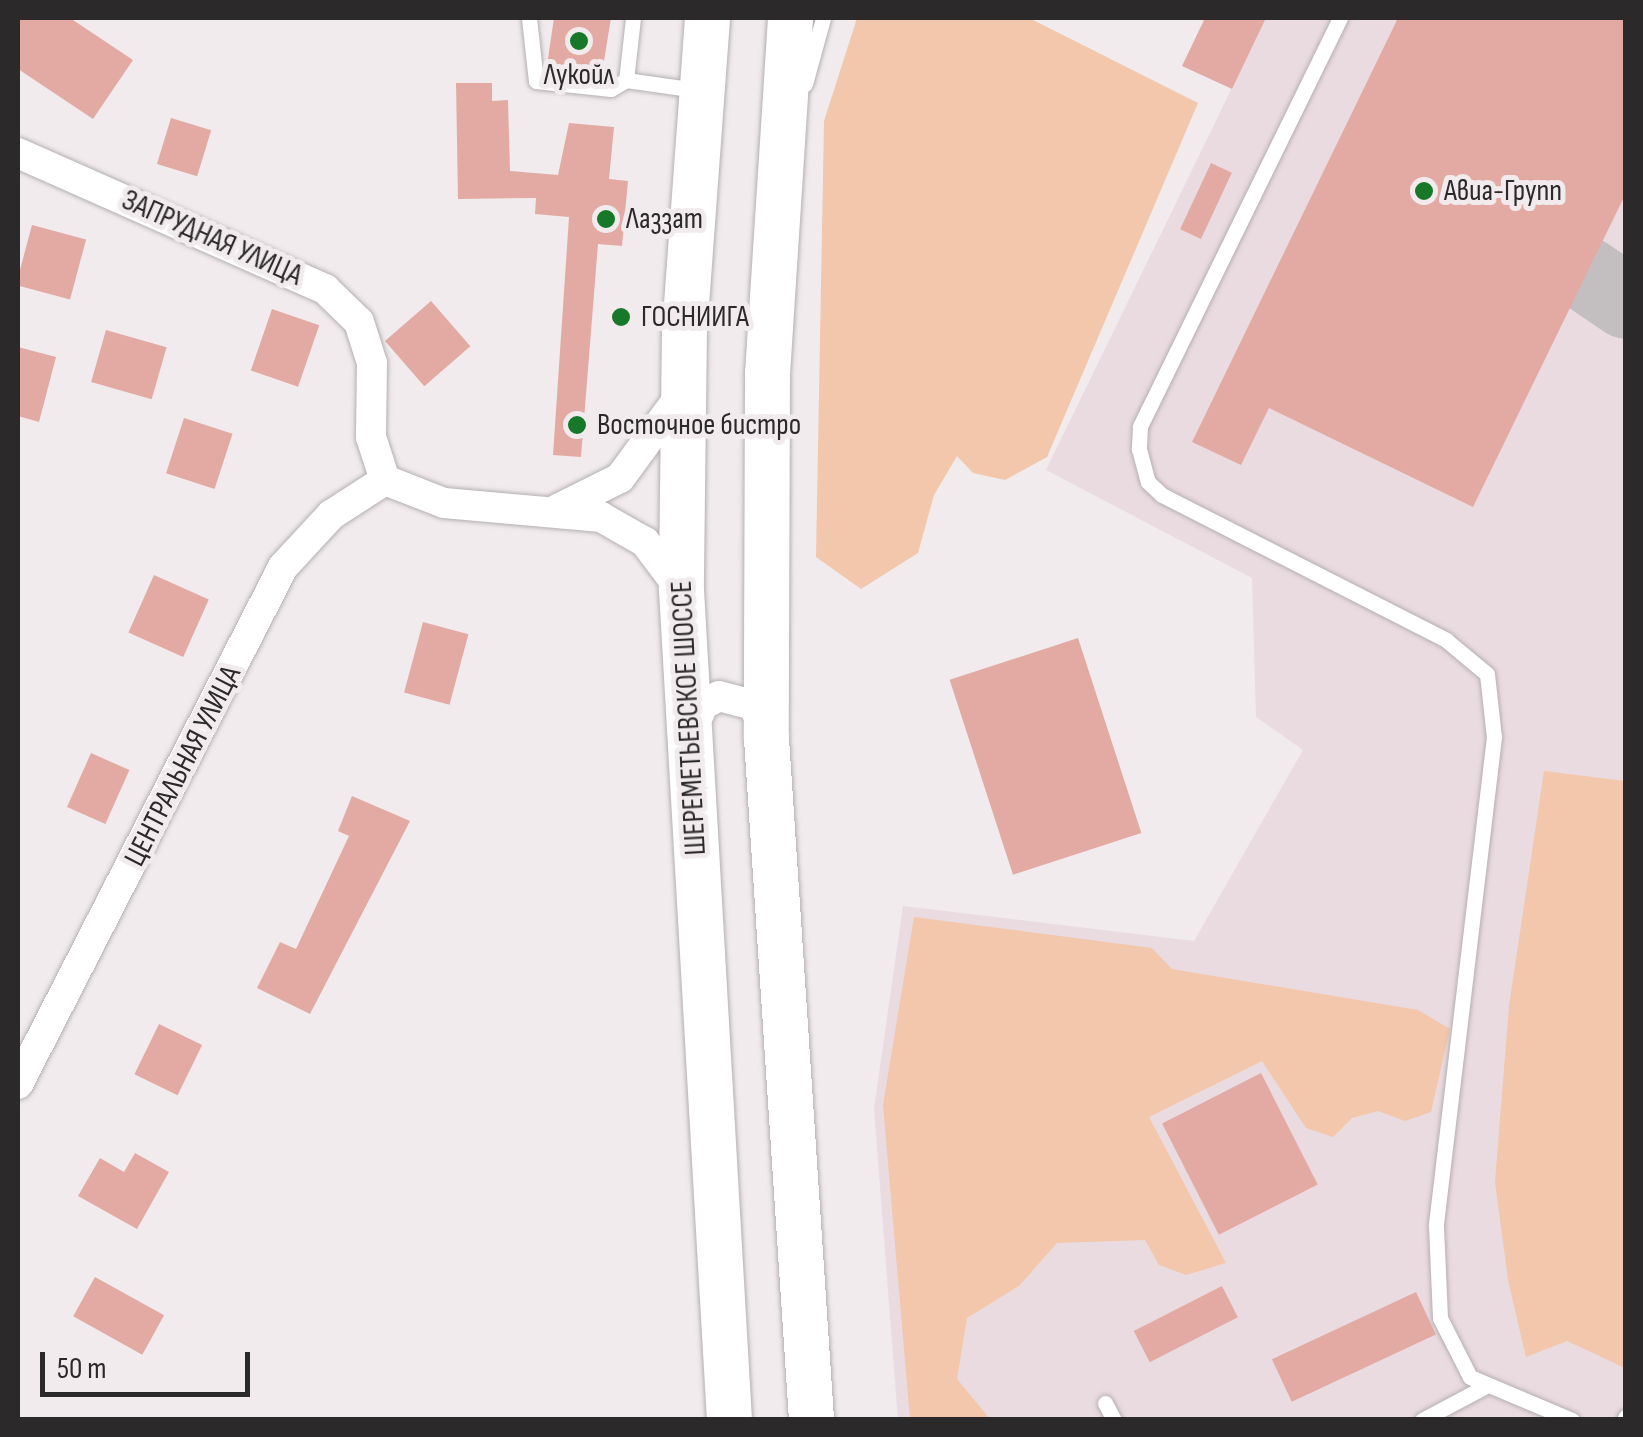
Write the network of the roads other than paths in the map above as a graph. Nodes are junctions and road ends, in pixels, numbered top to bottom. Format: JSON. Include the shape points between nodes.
{"nodes":[{"id":1,"x":529,"y":18,"type":"edge"},
{"id":2,"x":633,"y":18,"type":"edge"},
{"id":3,"x":707,"y":18,"type":"edge"},
{"id":4,"x":790,"y":18,"type":"edge"},
{"id":5,"x":824,"y":18,"type":"edge"},
{"id":6,"x":1340,"y":18,"type":"edge"},
{"id":7,"x":626,"y":80,"type":"junction"},
{"id":8,"x":696,"y":90,"type":"junction"},
{"id":9,"x":18,"y":152,"type":"edge"},
{"id":10,"x":776,"y":190,"type":"junction"},
{"id":11,"x":681,"y":395,"type":"junction"},
{"id":12,"x":385,"y":480,"type":"junction"},
{"id":13,"x":558,"y":509,"type":"junction"},
{"id":14,"x":681,"y":590,"type":"junction"},
{"id":15,"x":690,"y":738,"type":"junction"},
{"id":16,"x":766,"y":738,"type":"junction"},
{"id":17,"x":18,"y":1084,"type":"edge"},
{"id":18,"x":1484,"y":1387,"type":"junction"},
{"id":19,"x":1105,"y":1403,"type":"dead end"},
{"id":20,"x":730,"y":1420,"type":"edge"},
{"id":21,"x":811,"y":1420,"type":"edge"},
{"id":22,"x":1114,"y":1420,"type":"edge"},
{"id":23,"x":1422,"y":1420,"type":"edge"},
{"id":24,"x":1572,"y":1420,"type":"edge"}],
"edges":[{"from":1,"to":7,"type":"lane","via":[[536,81],[611,89]]},
{"from":2,"to":7,"type":"lane"},
{"from":3,"to":8,"type":"main road","name":"ШЕРЕМЕТЬЕВСКОЕ ШОССЕ"},
{"from":4,"to":10,"type":"main road"},
{"from":5,"to":10,"type":"lane"},
{"from":6,"to":18,"type":"lane","via":[[1140,427],[1139,449],[1148,482],[1162,495],[1446,640],[1487,674],[1490,782],[1436,1226],[1440,1318],[1456,1362]]},
{"from":7,"to":8,"type":"lane"},
{"from":8,"to":11,"type":"main road","name":"ШЕРЕМЕТЬЕВСКОЕ ШОССЕ"},
{"from":9,"to":12,"type":"street","name":"ЗАПРУДНАЯ УЛИЦА","via":[[325,289],[363,336],[372,363],[371,437]]},
{"from":10,"to":16,"type":"main road"},
{"from":11,"to":13,"type":"street","via":[[620,478]]},
{"from":11,"to":14,"type":"main road","name":"ШЕРЕМЕТЬЕВСКОЕ ШОССЕ"},
{"from":12,"to":13,"type":"street","via":[[444,503]]},
{"from":12,"to":17,"type":"street","name":"ЦЕНТРАЛЬНАЯ УЛИЦА","via":[[331,515],[283,566]]},
{"from":13,"to":14,"type":"street","via":[[624,526]]},
{"from":14,"to":15,"type":"main road","name":"ШЕРЕМЕТЬЕВСКОЕ ШОССЕ"},
{"from":15,"to":16,"type":"street","via":[[703,705],[737,696],[753,705]]},
{"from":15,"to":20,"type":"main road","name":"ШЕРЕМЕТЬЕВСКОЕ ШОССЕ"},
{"from":16,"to":21,"type":"main road"},
{"from":18,"to":23,"type":"lane"},
{"from":18,"to":24,"type":"lane"},
{"from":19,"to":22,"type":"lane"}]}
